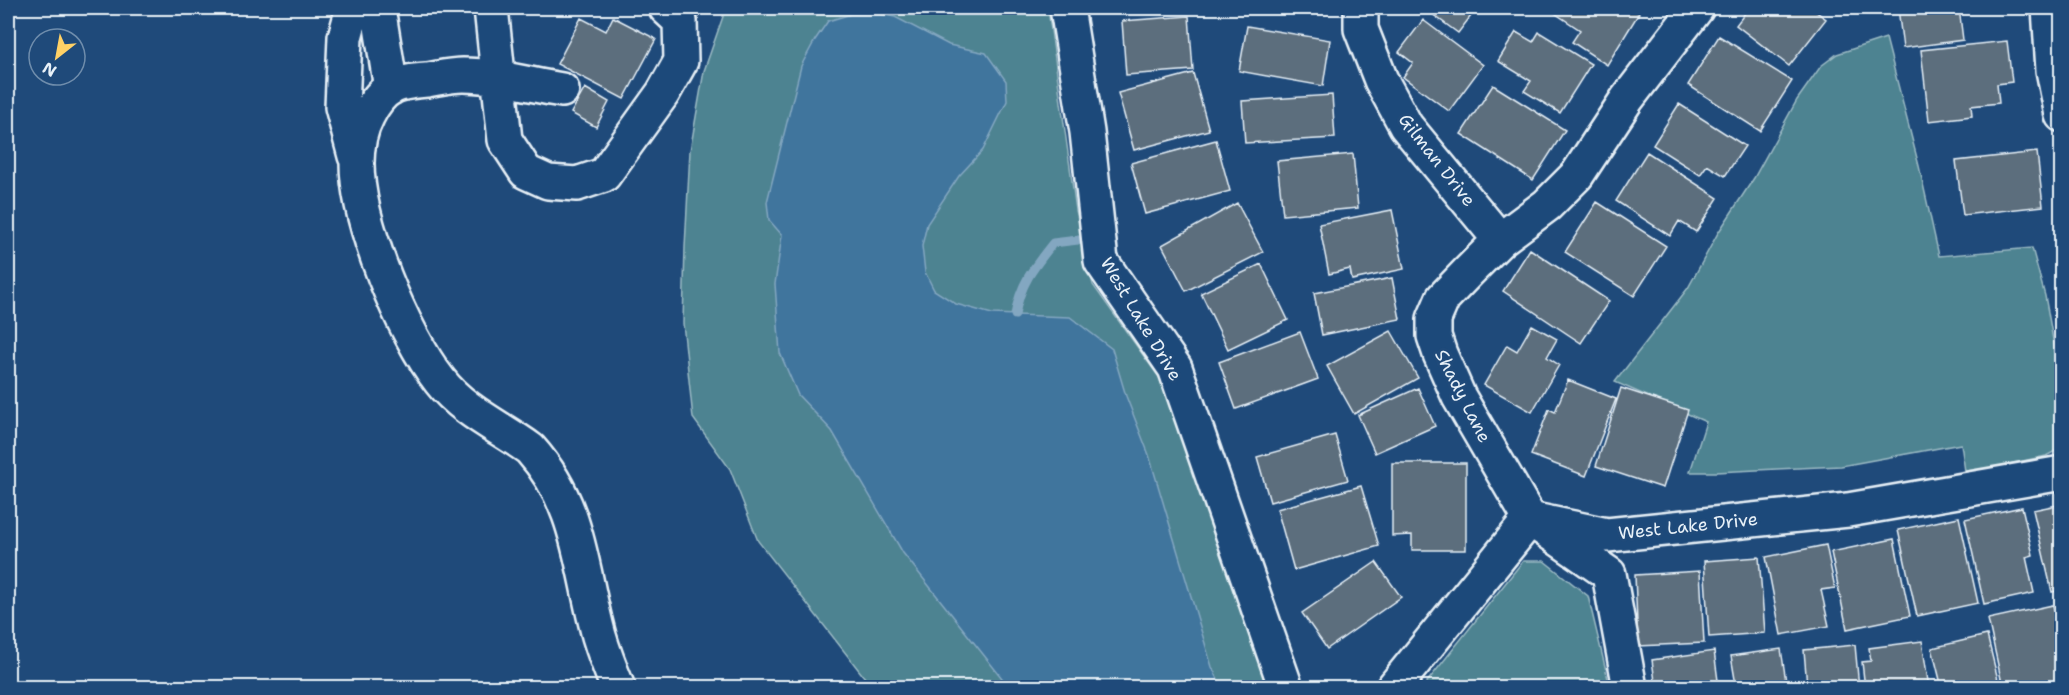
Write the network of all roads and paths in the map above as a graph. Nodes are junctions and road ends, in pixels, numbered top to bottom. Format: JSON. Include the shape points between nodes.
{"nodes":[{"id":1,"x":353,"y":8,"type":"edge"},
{"id":2,"x":378,"y":8,"type":"edge"},
{"id":3,"x":491,"y":8,"type":"edge"},
{"id":4,"x":666,"y":8,"type":"edge"},
{"id":5,"x":1067,"y":8,"type":"edge"},
{"id":6,"x":1361,"y":8,"type":"edge"},
{"id":7,"x":1697,"y":8,"type":"edge"},
{"id":8,"x":2049,"y":8,"type":"edge"},
{"id":9,"x":498,"y":80,"type":"junction"},
{"id":10,"x":391,"y":87,"type":"junction"},
{"id":11,"x":562,"y":90,"type":"dead end"},
{"id":12,"x":2061,"y":115,"type":"edge"},
{"id":13,"x":357,"y":162,"type":"junction"},
{"id":14,"x":1500,"y":240,"type":"junction"},
{"id":15,"x":2061,"y":473,"type":"edge"},
{"id":16,"x":1530,"y":519,"type":"junction"},
{"id":17,"x":618,"y":687,"type":"edge"},
{"id":18,"x":1286,"y":687,"type":"edge"},
{"id":19,"x":1393,"y":687,"type":"edge"},
{"id":20,"x":1630,"y":687,"type":"edge"}],
"edges":[{"from":1,"to":13,"type":"lane","via":[[345,37],[342,107]]},
{"from":2,"to":10,"type":"lane"},
{"from":3,"to":9,"type":"lane"},
{"from":4,"to":9,"type":"lane","via":[[680,21],[681,61],[604,175],[577,184],[548,182],[526,172],[505,140]]},
{"from":5,"to":18,"type":"lane","name":"West Lake Drive","via":[[1087,132],[1101,261],[1175,369]]},
{"from":6,"to":14,"type":"lane","name":"Gilman Drive","via":[[1361,29],[1381,80],[1406,126]]},
{"from":7,"to":14,"type":"lane","name":"Shady Lane","via":[[1627,99],[1577,175],[1547,205]]},
{"from":8,"to":12,"type":"lane"},
{"from":9,"to":10,"type":"lane","via":[[463,75]]},
{"from":9,"to":11,"type":"lane"},
{"from":10,"to":13,"type":"lane","via":[[372,107],[364,123]]},
{"from":13,"to":17,"type":"lane","via":[[361,199],[375,250],[397,306],[428,364],[456,398],[530,449],[561,493],[580,545],[599,636]]},
{"from":14,"to":16,"type":"lane","name":"Shady Lane","via":[[1443,298],[1434,319],[1434,336],[1459,396]]},
{"from":15,"to":16,"type":"lane","name":"West Lake Drive","via":[[1848,510],[1607,535]]},
{"from":16,"to":19,"type":"lane"},
{"from":16,"to":20,"type":"lane","name":"Shady Lane","via":[[1609,574]]}]}
